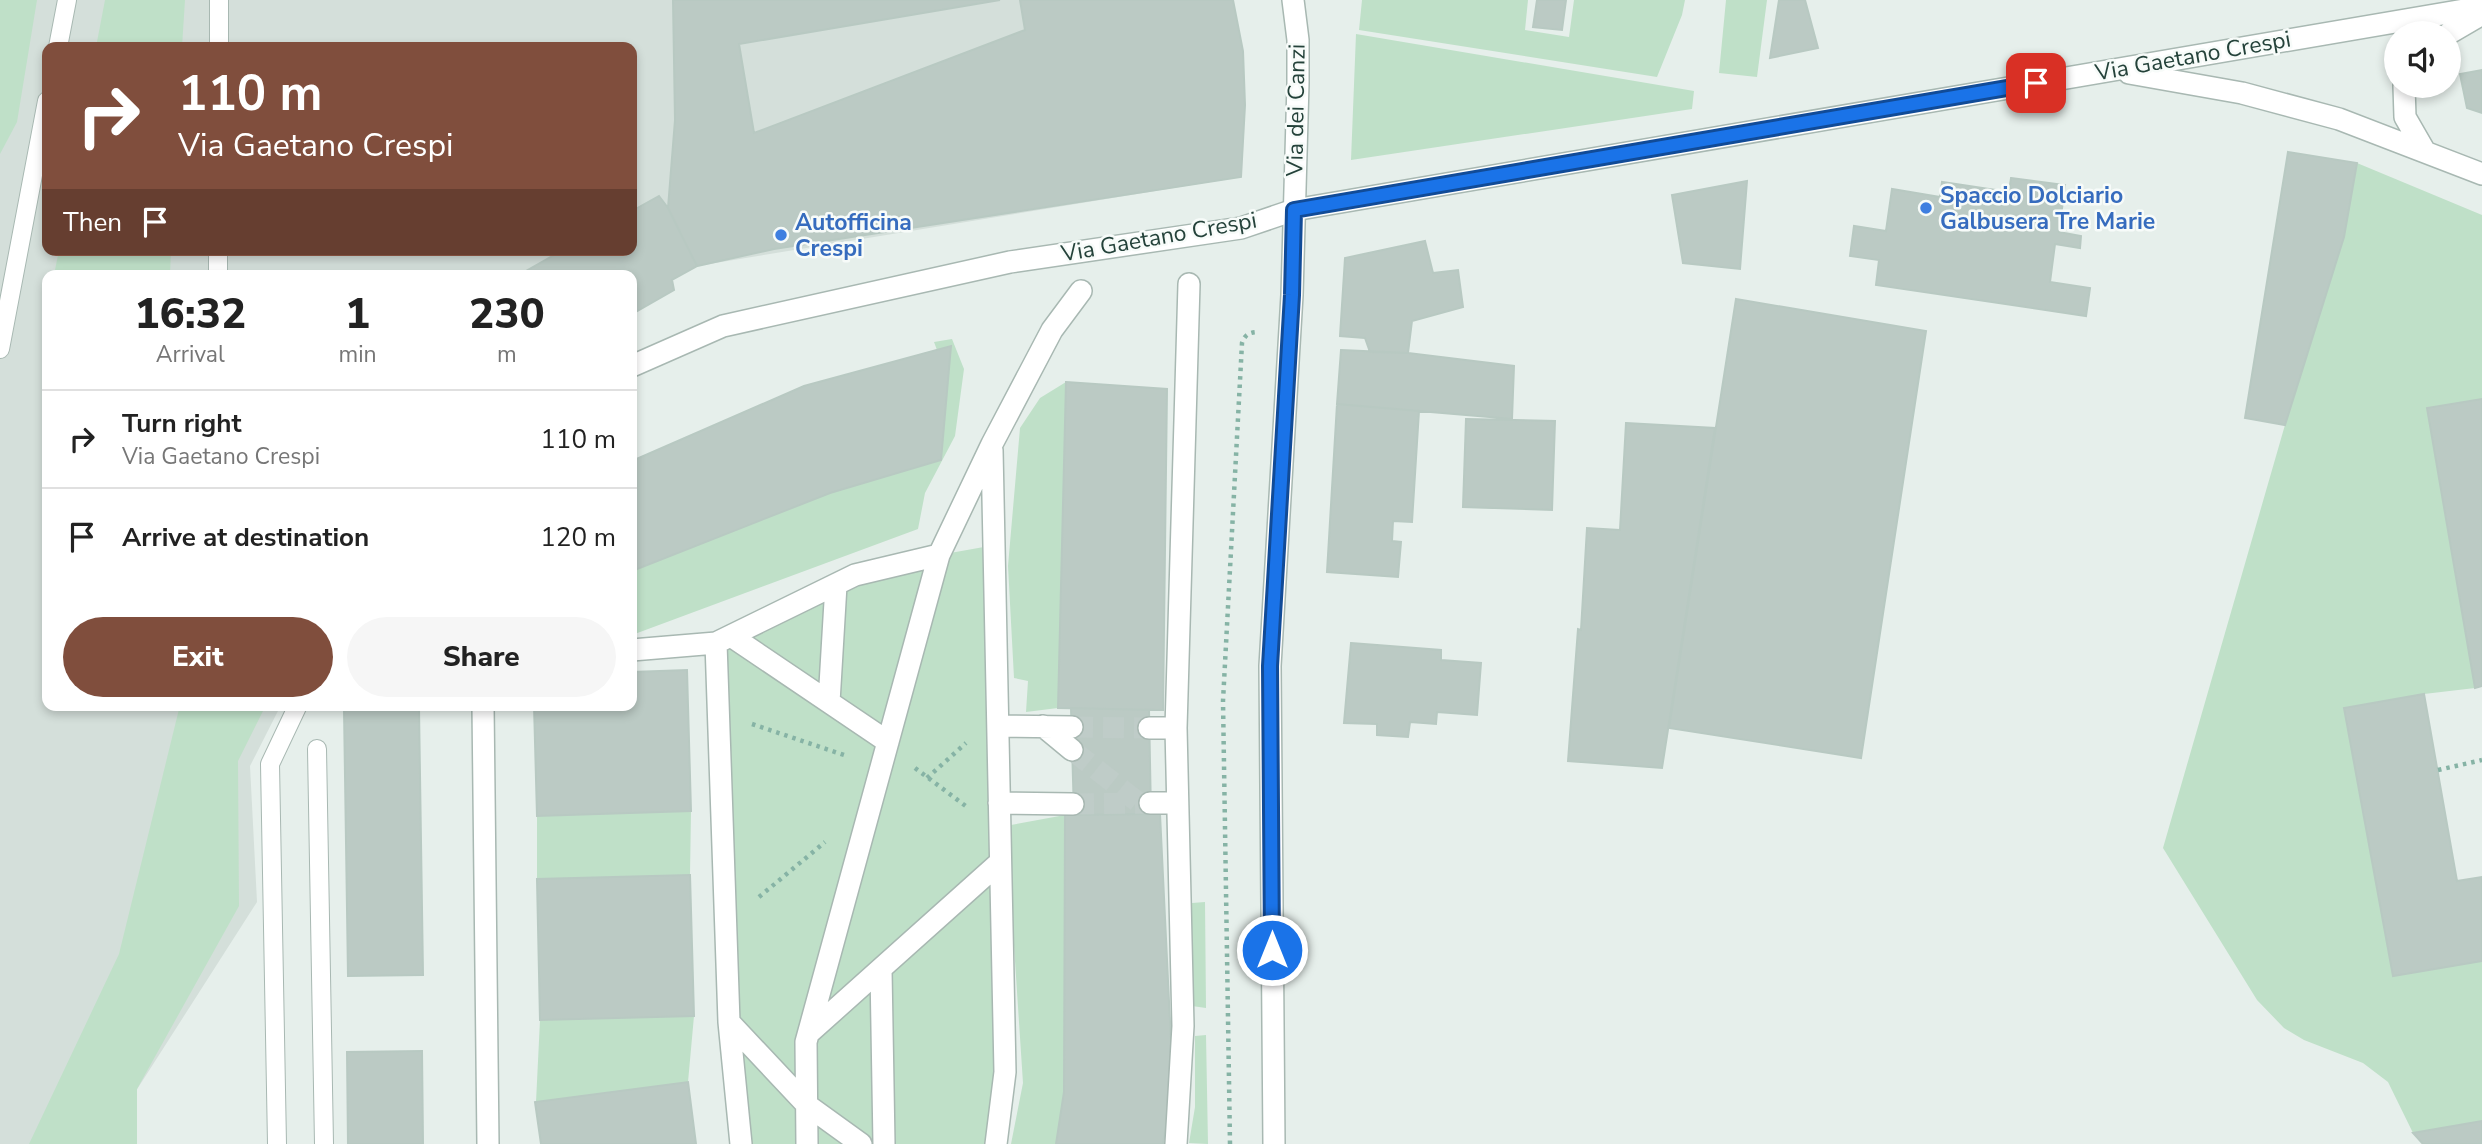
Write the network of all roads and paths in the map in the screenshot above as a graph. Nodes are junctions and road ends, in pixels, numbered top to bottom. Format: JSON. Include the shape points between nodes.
{"nodes":[{"id":1,"x":67,"y":0,"type":"edge"},
{"id":2,"x":219,"y":0,"type":"edge"},
{"id":3,"x":1293,"y":0,"type":"edge"},
{"id":4,"x":2482,"y":7,"type":"edge"},
{"id":5,"x":2482,"y":14,"type":"edge"},
{"id":6,"x":2461,"y":26,"type":"edge"},
{"id":7,"x":59,"y":42,"type":"edge"},
{"id":8,"x":219,"y":42,"type":"edge"},
{"id":9,"x":2113,"y":70,"type":"junction"},
{"id":10,"x":2404,"y":98,"type":"edge"},
{"id":11,"x":42,"y":127,"type":"edge"},
{"id":12,"x":2424,"y":150,"type":"junction"},
{"id":13,"x":2482,"y":174,"type":"edge"},
{"id":14,"x":1294,"y":210,"type":"junction"},
{"id":15,"x":1188,"y":284,"type":"dead end"},
{"id":16,"x":1081,"y":291,"type":"dead end"},
{"id":17,"x":1290,"y":331,"type":"junction"},
{"id":18,"x":1,"y":339,"type":"edge"},
{"id":19,"x":637,"y":364,"type":"edge"},
{"id":20,"x":992,"y":444,"type":"junction"},
{"id":21,"x":939,"y":555,"type":"junction"},
{"id":22,"x":836,"y":585,"type":"junction"},
{"id":23,"x":724,"y":639,"type":"junction"},
{"id":24,"x":637,"y":649,"type":"edge"},
{"id":25,"x":829,"y":702,"type":"junction"},
{"id":26,"x":295,"y":711,"type":"edge"},
{"id":27,"x":483,"y":711,"type":"edge"},
{"id":28,"x":718,"y":713,"type":"junction"},
{"id":29,"x":998,"y":726,"type":"junction"},
{"id":30,"x":1043,"y":726,"type":"junction"},
{"id":31,"x":1072,"y":727,"type":"tunnel mouth"},
{"id":32,"x":1149,"y":728,"type":"tunnel mouth"},
{"id":33,"x":1176,"y":728,"type":"junction"},
{"id":34,"x":317,"y":749,"type":"dead end"},
{"id":35,"x":1072,"y":750,"type":"tunnel mouth"},
{"id":36,"x":885,"y":752,"type":"junction"},
{"id":37,"x":2482,"y":760,"type":"edge"},
{"id":38,"x":2438,"y":770,"type":"dead end"},
{"id":39,"x":999,"y":803,"type":"junction"},
{"id":40,"x":1150,"y":803,"type":"tunnel mouth"},
{"id":41,"x":1177,"y":803,"type":"junction"},
{"id":42,"x":1073,"y":804,"type":"tunnel mouth"},
{"id":43,"x":999,"y":832,"type":"junction"},
{"id":44,"x":830,"y":838,"type":"dead end"},
{"id":45,"x":999,"y":863,"type":"junction"},
{"id":46,"x":726,"y":924,"type":"junction"},
{"id":47,"x":881,"y":970,"type":"junction"},
{"id":48,"x":729,"y":1022,"type":"junction"},
{"id":49,"x":809,"y":1033,"type":"junction"},
{"id":50,"x":807,"y":1105,"type":"junction"},
{"id":51,"x":277,"y":1144,"type":"edge"},
{"id":52,"x":324,"y":1144,"type":"edge"},
{"id":53,"x":488,"y":1144,"type":"edge"},
{"id":54,"x":741,"y":1144,"type":"edge"},
{"id":55,"x":807,"y":1144,"type":"edge"},
{"id":56,"x":861,"y":1144,"type":"edge"},
{"id":57,"x":884,"y":1144,"type":"edge"},
{"id":58,"x":996,"y":1144,"type":"edge"},
{"id":59,"x":1176,"y":1144,"type":"edge"},
{"id":60,"x":1230,"y":1144,"type":"edge"},
{"id":61,"x":1274,"y":1144,"type":"edge"}],
"edges":[{"from":1,"to":7,"type":"lane"},
{"from":2,"to":8,"type":"lane"},
{"from":3,"to":14,"type":"street","name":"Via dei Canzi","via":[[1298,40]]},
{"from":4,"to":9,"type":"street","name":"Via Gaetano Crespi"},
{"from":5,"to":6,"type":"street"},
{"from":9,"to":12,"type":"street","via":[[2242,93],[2339,119]]},
{"from":9,"to":14,"type":"street","name":"Via Gaetano Crespi"},
{"from":10,"to":12,"type":"street","via":[[2405,117]]},
{"from":11,"to":18,"type":"lane"},
{"from":12,"to":13,"type":"street"},
{"from":14,"to":17,"type":"street","name":"Via dei Canzi"},
{"from":14,"to":19,"type":"street","name":"Via Gaetano Crespi","via":[[1241,228],[1010,261],[723,326]]},
{"from":15,"to":33,"type":"street"},
{"from":16,"to":20,"type":"street","via":[[1052,330]]},
{"from":17,"to":60,"type":"path","via":[[1248,333],[1242,343],[1223,701]]},
{"from":17,"to":61,"type":"street","name":"Via dei Canzi","via":[[1270,666]]},
{"from":20,"to":21,"type":"street"},
{"from":20,"to":29,"type":"street"},
{"from":21,"to":22,"type":"street","via":[[855,575]]},
{"from":21,"to":36,"type":"street"},
{"from":22,"to":23,"type":"street"},
{"from":22,"to":25,"type":"street"},
{"from":23,"to":24,"type":"street"},
{"from":23,"to":25,"type":"street"},
{"from":23,"to":28,"type":"street"},
{"from":25,"to":36,"type":"street"},
{"from":26,"to":51,"type":"lane","via":[[270,764]]},
{"from":27,"to":53,"type":"street"},
{"from":28,"to":36,"type":"path"},
{"from":28,"to":46,"type":"street"},
{"from":29,"to":30,"type":"street"},
{"from":29,"to":39,"type":"street"},
{"from":30,"to":31,"type":"street"},
{"from":30,"to":35,"type":"street"},
{"from":32,"to":33,"type":"street"},
{"from":33,"to":41,"type":"street"},
{"from":34,"to":52,"type":"lane"},
{"from":36,"to":43,"type":"path"},
{"from":36,"to":49,"type":"street"},
{"from":37,"to":38,"type":"path"},
{"from":39,"to":42,"type":"street"},
{"from":39,"to":43,"type":"street"},
{"from":40,"to":41,"type":"street"},
{"from":41,"to":59,"type":"street","via":[[1183,1026]]},
{"from":43,"to":45,"type":"street"},
{"from":44,"to":46,"type":"path"},
{"from":45,"to":47,"type":"street"},
{"from":45,"to":58,"type":"street","via":[[1004,1072]]},
{"from":46,"to":48,"type":"street"},
{"from":47,"to":49,"type":"street"},
{"from":47,"to":57,"type":"street"},
{"from":48,"to":50,"type":"street"},
{"from":48,"to":54,"type":"street"},
{"from":49,"to":50,"type":"street"},
{"from":50,"to":55,"type":"street"},
{"from":50,"to":56,"type":"street"}]}
